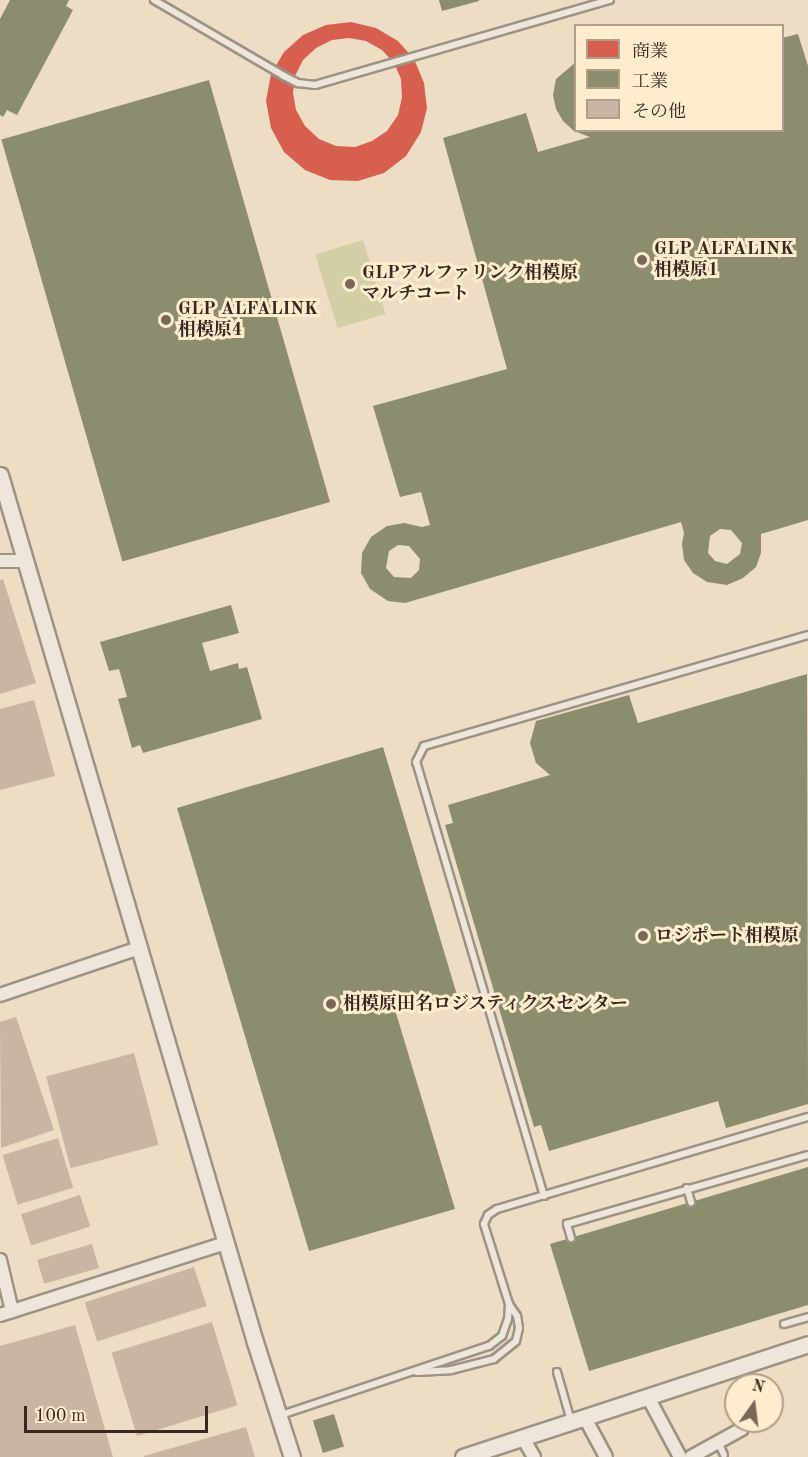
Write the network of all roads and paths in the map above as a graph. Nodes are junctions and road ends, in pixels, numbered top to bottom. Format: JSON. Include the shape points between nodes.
{"nodes":[{"id":1,"x":154,"y":0,"type":"edge"},
{"id":2,"x":610,"y":0,"type":"edge"},
{"id":3,"x":0,"y":476,"type":"edge"},
{"id":4,"x":0,"y":561,"type":"edge"},
{"id":5,"x":25,"y":561,"type":"junction"},
{"id":6,"x":808,"y":635,"type":"edge"},
{"id":7,"x":139,"y":948,"type":"junction"},
{"id":8,"x":0,"y":995,"type":"edge"},
{"id":9,"x":808,"y":1117,"type":"edge"},
{"id":10,"x":807,"y":1152,"type":"edge"},
{"id":11,"x":687,"y":1188,"type":"junction"},
{"id":12,"x":544,"y":1196,"type":"junction"},
{"id":13,"x":690,"y":1202,"type":"dead end"},
{"id":14,"x":571,"y":1238,"type":"dead end"},
{"id":15,"x":225,"y":1243,"type":"junction"},
{"id":16,"x":0,"y":1260,"type":"edge"},
{"id":17,"x":509,"y":1304,"type":"junction"},
{"id":18,"x":6,"y":1313,"type":"edge"},
{"id":19,"x":808,"y":1317,"type":"edge"},
{"id":20,"x":784,"y":1324,"type":"dead end"},
{"id":21,"x":808,"y":1344,"type":"edge"},
{"id":22,"x":417,"y":1372,"type":"junction"},
{"id":23,"x":557,"y":1372,"type":"dead end"},
{"id":24,"x":648,"y":1397,"type":"junction"},
{"id":25,"x":278,"y":1416,"type":"junction"},
{"id":26,"x":578,"y":1420,"type":"junction"},
{"id":27,"x":734,"y":1433,"type":"edge"},
{"id":28,"x":523,"y":1438,"type":"junction"},
{"id":29,"x":718,"y":1442,"type":"junction"},
{"id":30,"x":724,"y":1455,"type":"dead end"},
{"id":31,"x":292,"y":1457,"type":"edge"},
{"id":32,"x":463,"y":1457,"type":"edge"},
{"id":33,"x":534,"y":1457,"type":"edge"},
{"id":34,"x":606,"y":1457,"type":"edge"},
{"id":35,"x":680,"y":1457,"type":"edge"},
{"id":36,"x":691,"y":1457,"type":"edge"}],
"edges":[{"from":1,"to":2,"type":"lane","via":[[284,76],[315,85]]},
{"from":3,"to":5,"type":"street"},
{"from":4,"to":5,"type":"street"},
{"from":5,"to":7,"type":"street"},
{"from":6,"to":12,"type":"lane","via":[[424,746],[416,762]]},
{"from":7,"to":8,"type":"street"},
{"from":7,"to":15,"type":"street"},
{"from":9,"to":12,"type":"lane"},
{"from":10,"to":11,"type":"lane"},
{"from":11,"to":13,"type":"lane"},
{"from":11,"to":14,"type":"lane","via":[[567,1224]]},
{"from":12,"to":17,"type":"lane","via":[[496,1209],[484,1224]]},
{"from":15,"to":18,"type":"street"},
{"from":15,"to":25,"type":"street"},
{"from":16,"to":18,"type":"street"},
{"from":17,"to":22,"type":"lane","via":[[502,1336],[489,1346]]},
{"from":17,"to":22,"type":"lane","via":[[519,1328],[516,1341],[506,1351],[494,1359],[451,1370]]},
{"from":19,"to":20,"type":"lane"},
{"from":21,"to":24,"type":"street"},
{"from":22,"to":25,"type":"lane"},
{"from":23,"to":26,"type":"lane"},
{"from":24,"to":26,"type":"street"},
{"from":24,"to":35,"type":"street"},
{"from":25,"to":31,"type":"street"},
{"from":26,"to":28,"type":"street"},
{"from":26,"to":34,"type":"street"},
{"from":27,"to":29,"type":"street"},
{"from":28,"to":32,"type":"street"},
{"from":28,"to":33,"type":"street"},
{"from":29,"to":30,"type":"lane"},
{"from":29,"to":36,"type":"street"}]}
